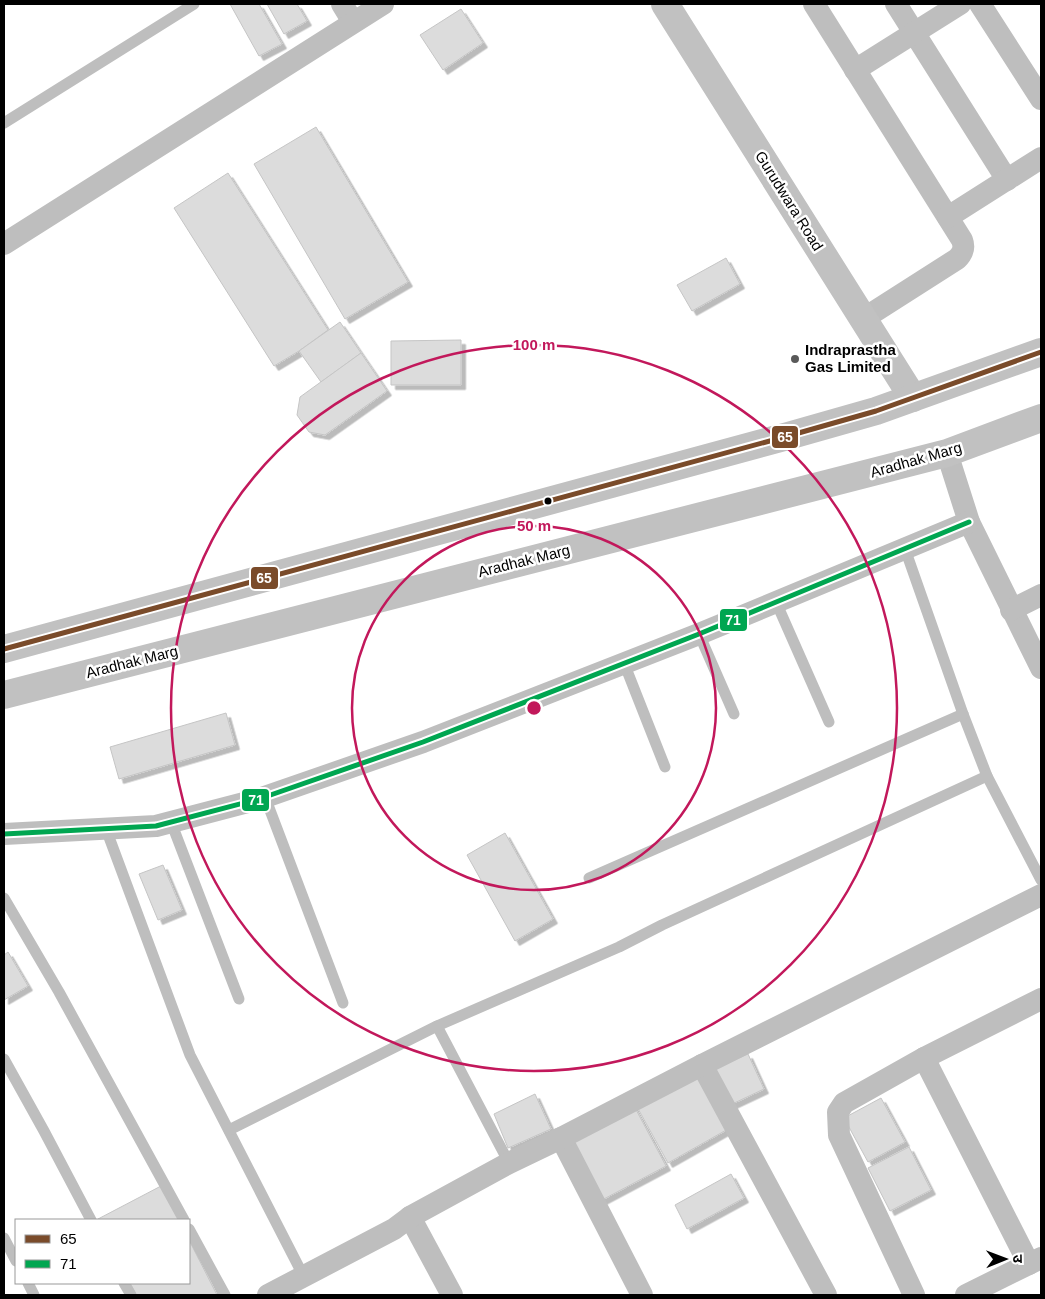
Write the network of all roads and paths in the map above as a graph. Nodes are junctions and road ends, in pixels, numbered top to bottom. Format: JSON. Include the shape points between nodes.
{"nodes":[{"id":1,"x":194,"y":4,"type":"edge"},
{"id":2,"x":383,"y":4,"type":"edge"},
{"id":3,"x":665,"y":4,"type":"edge"},
{"id":4,"x":814,"y":4,"type":"edge"},
{"id":5,"x":896,"y":4,"type":"edge"},
{"id":6,"x":960,"y":4,"type":"edge"},
{"id":7,"x":980,"y":4,"type":"edge"},
{"id":8,"x":348,"y":13,"type":"edge"},
{"id":9,"x":914,"y":33,"type":"junction"},
{"id":10,"x":855,"y":70,"type":"junction"},
{"id":11,"x":1041,"y":99,"type":"edge"},
{"id":12,"x":4,"y":123,"type":"edge"},
{"id":13,"x":1041,"y":158,"type":"edge"},
{"id":14,"x":1007,"y":180,"type":"junction"},
{"id":15,"x":948,"y":217,"type":"junction"},
{"id":16,"x":4,"y":244,"type":"edge"},
{"id":17,"x":863,"y":319,"type":"junction"},
{"id":18,"x":1041,"y":352,"type":"edge"},
{"id":19,"x":913,"y":398,"type":"junction"},
{"id":20,"x":1041,"y":418,"type":"edge"},
{"id":21,"x":947,"y":453,"type":"junction"},
{"id":22,"x":969,"y":522,"type":"junction"},
{"id":23,"x":905,"y":549,"type":"junction"},
{"id":24,"x":1041,"y":595,"type":"edge"},
{"id":25,"x":776,"y":602,"type":"junction"},
{"id":26,"x":1011,"y":610,"type":"junction"},
{"id":27,"x":699,"y":634,"type":"junction"},
{"id":28,"x":4,"y":649,"type":"edge"},
{"id":29,"x":624,"y":663,"type":"junction"},
{"id":30,"x":1041,"y":668,"type":"edge"},
{"id":31,"x":4,"y":695,"type":"edge"},
{"id":32,"x":734,"y":714,"type":"dead end"},
{"id":33,"x":963,"y":714,"type":"junction"},
{"id":34,"x":829,"y":722,"type":"dead end"},
{"id":35,"x":665,"y":767,"type":"dead end"},
{"id":36,"x":987,"y":776,"type":"junction"},
{"id":37,"x":265,"y":797,"type":"junction"},
{"id":38,"x":171,"y":822,"type":"junction"},
{"id":39,"x":106,"y":829,"type":"junction"},
{"id":40,"x":4,"y":834,"type":"edge"},
{"id":41,"x":589,"y":878,"type":"dead end"},
{"id":42,"x":1041,"y":880,"type":"edge"},
{"id":43,"x":1041,"y":895,"type":"edge"},
{"id":44,"x":4,"y":898,"type":"edge"},
{"id":45,"x":239,"y":999,"type":"dead end"},
{"id":46,"x":1041,"y":999,"type":"edge"},
{"id":47,"x":343,"y":1003,"type":"dead end"},
{"id":48,"x":437,"y":1026,"type":"junction"},
{"id":49,"x":924,"y":1058,"type":"junction"},
{"id":50,"x":4,"y":1059,"type":"edge"},
{"id":51,"x":702,"y":1065,"type":"junction"},
{"id":52,"x":229,"y":1130,"type":"junction"},
{"id":53,"x":561,"y":1138,"type":"junction"},
{"id":54,"x":509,"y":1164,"type":"junction"},
{"id":55,"x":410,"y":1217,"type":"junction"},
{"id":56,"x":90,"y":1219,"type":"edge"},
{"id":57,"x":183,"y":1219,"type":"edge"},
{"id":58,"x":190,"y":1231,"type":"edge"},
{"id":59,"x":4,"y":1238,"type":"edge"},
{"id":60,"x":15,"y":1259,"type":"edge"},
{"id":61,"x":1035,"y":1261,"type":"edge"},
{"id":62,"x":304,"y":1277,"type":"junction"},
{"id":63,"x":125,"y":1284,"type":"edge"},
{"id":64,"x":131,"y":1295,"type":"edge"},
{"id":65,"x":225,"y":1295,"type":"edge"},
{"id":66,"x":268,"y":1295,"type":"edge"},
{"id":67,"x":452,"y":1295,"type":"edge"},
{"id":68,"x":642,"y":1295,"type":"edge"},
{"id":69,"x":826,"y":1295,"type":"edge"},
{"id":70,"x":914,"y":1295,"type":"edge"},
{"id":71,"x":966,"y":1295,"type":"edge"}],
"edges":[{"from":1,"to":12,"type":"lane"},
{"from":2,"to":8,"type":"street"},
{"from":3,"to":17,"type":"main road","name":"Gurudwara Road"},
{"from":4,"to":10,"type":"street"},
{"from":5,"to":9,"type":"street"},
{"from":6,"to":9,"type":"street"},
{"from":7,"to":11,"type":"street"},
{"from":8,"to":16,"type":"street"},
{"from":9,"to":10,"type":"street"},
{"from":9,"to":14,"type":"street"},
{"from":10,"to":15,"type":"street"},
{"from":13,"to":14,"type":"street"},
{"from":14,"to":15,"type":"street"},
{"from":15,"to":17,"type":"street","via":[[964,247],[957,260]]},
{"from":17,"to":19,"type":"main road","name":"Gurudwara Road"},
{"from":18,"to":19,"type":"main road"},
{"from":19,"to":28,"type":"main road","via":[[788,436]]},
{"from":20,"to":21,"type":"main road","name":"Aradhak Marg"},
{"from":21,"to":22,"type":"street"},
{"from":21,"to":31,"type":"main road","name":"Aradhak Marg"},
{"from":22,"to":23,"type":"street"},
{"from":22,"to":26,"type":"street"},
{"from":23,"to":25,"type":"street"},
{"from":23,"to":33,"type":"lane"},
{"from":24,"to":26,"type":"street"},
{"from":25,"to":27,"type":"street"},
{"from":25,"to":34,"type":"lane"},
{"from":26,"to":30,"type":"street"},
{"from":27,"to":29,"type":"street"},
{"from":27,"to":32,"type":"lane"},
{"from":29,"to":35,"type":"lane"},
{"from":29,"to":37,"type":"street","via":[[423,742]]},
{"from":33,"to":36,"type":"lane"},
{"from":33,"to":41,"type":"lane"},
{"from":36,"to":42,"type":"lane"},
{"from":36,"to":48,"type":"lane","via":[[619,947]]},
{"from":37,"to":38,"type":"street"},
{"from":37,"to":47,"type":"lane"},
{"from":38,"to":39,"type":"street"},
{"from":38,"to":45,"type":"lane"},
{"from":39,"to":40,"type":"street"},
{"from":39,"to":52,"type":"lane","via":[[190,1055]]},
{"from":43,"to":51,"type":"street"},
{"from":44,"to":57,"type":"lane"},
{"from":46,"to":49,"type":"street"},
{"from":48,"to":52,"type":"lane"},
{"from":48,"to":54,"type":"lane"},
{"from":49,"to":61,"type":"street"},
{"from":49,"to":70,"type":"street","via":[[844,1103],[838,1112],[839,1135]]},
{"from":50,"to":56,"type":"lane"},
{"from":51,"to":53,"type":"street"},
{"from":51,"to":69,"type":"street"},
{"from":52,"to":62,"type":"lane"},
{"from":53,"to":54,"type":"street"},
{"from":53,"to":68,"type":"street"},
{"from":54,"to":55,"type":"street"},
{"from":55,"to":62,"type":"street","via":[[394,1229]]},
{"from":55,"to":67,"type":"street"},
{"from":58,"to":65,"type":"lane"},
{"from":59,"to":60,"type":"lane"},
{"from":61,"to":71,"type":"street"},
{"from":62,"to":66,"type":"street"},
{"from":63,"to":64,"type":"lane"}]}
